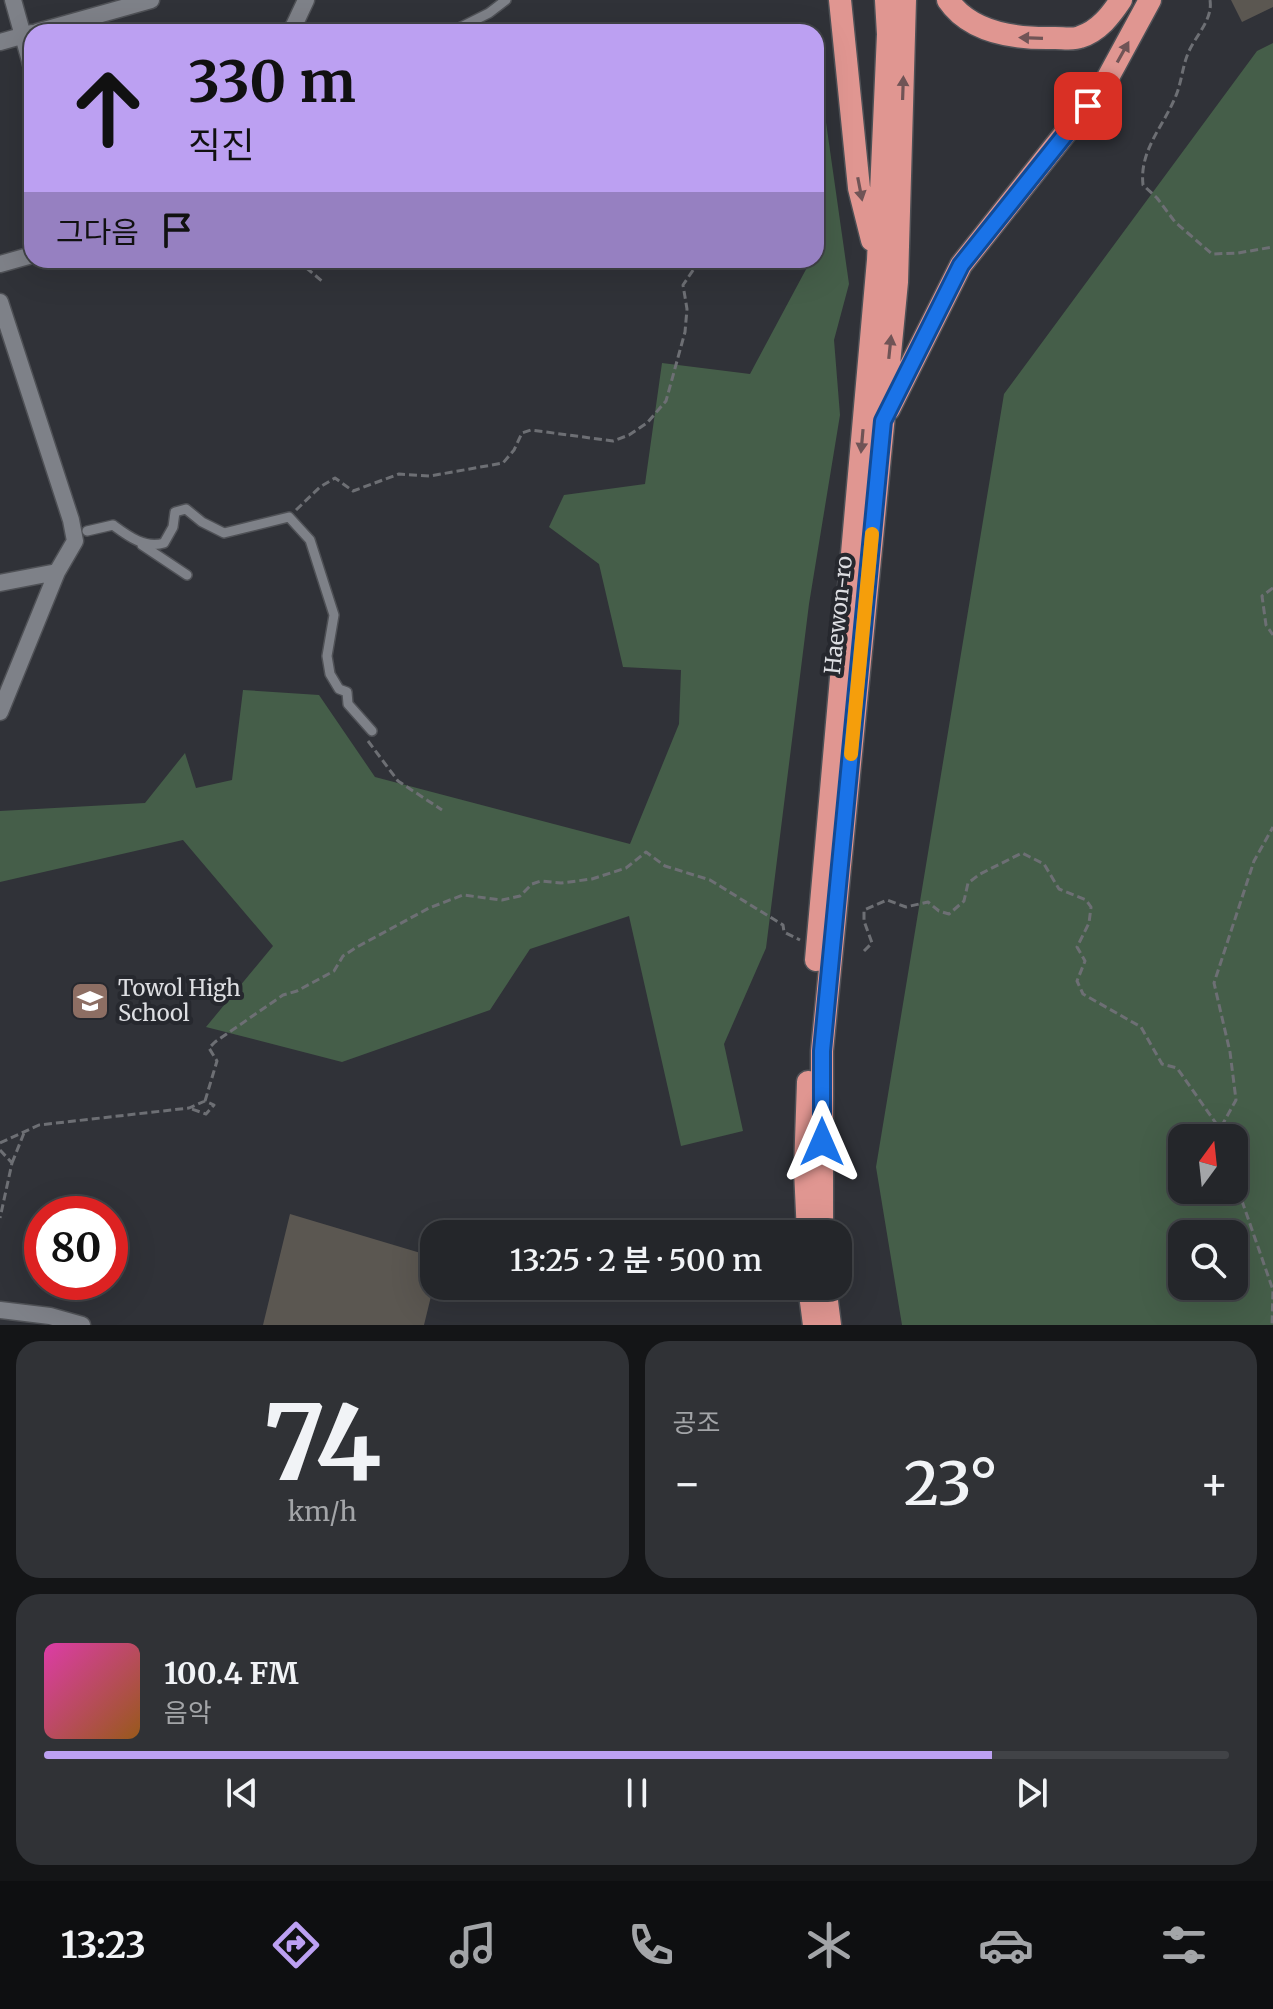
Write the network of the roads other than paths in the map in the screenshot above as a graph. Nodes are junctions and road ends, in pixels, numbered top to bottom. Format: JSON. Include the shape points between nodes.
{"nodes":[{"id":1,"x":13,"y":0,"type":"edge"},
{"id":2,"x":151,"y":0,"type":"edge"},
{"id":3,"x":306,"y":0,"type":"edge"},
{"id":4,"x":506,"y":0,"type":"edge"},
{"id":5,"x":840,"y":0,"type":"edge"},
{"id":6,"x":886,"y":0,"type":"edge"},
{"id":7,"x":905,"y":0,"type":"edge"},
{"id":8,"x":948,"y":0,"type":"edge"},
{"id":9,"x":1121,"y":0,"type":"edge"},
{"id":10,"x":1150,"y":0,"type":"edge"},
{"id":11,"x":116,"y":5,"type":"edge"},
{"id":12,"x":26,"y":24,"type":"edge"},
{"id":13,"x":60,"y":24,"type":"edge"},
{"id":14,"x":295,"y":24,"type":"edge"},
{"id":15,"x":467,"y":24,"type":"edge"},
{"id":16,"x":24,"y":36,"type":"edge"},
{"id":17,"x":0,"y":42,"type":"edge"},
{"id":18,"x":24,"y":257,"type":"edge"},
{"id":19,"x":878,"y":260,"type":"junction"},
{"id":20,"x":0,"y":264,"type":"edge"},
{"id":21,"x":0,"y":302,"type":"edge"},
{"id":22,"x":883,"y":421,"type":"junction"},
{"id":23,"x":71,"y":520,"type":"junction"},
{"id":24,"x":87,"y":531,"type":"joint"},
{"id":25,"x":132,"y":539,"type":"junction"},
{"id":26,"x":57,"y":572,"type":"junction"},
{"id":27,"x":187,"y":575,"type":"dead end"},
{"id":28,"x":0,"y":583,"type":"edge"},
{"id":29,"x":0,"y":712,"type":"edge"},
{"id":30,"x":372,"y":731,"type":"dead end"},
{"id":31,"x":807,"y":1220,"type":"edge"},
{"id":32,"x":822,"y":1220,"type":"edge"},
{"id":33,"x":811,"y":1300,"type":"edge"},
{"id":34,"x":827,"y":1300,"type":"edge"},
{"id":35,"x":0,"y":1310,"type":"edge"},
{"id":36,"x":82,"y":1325,"type":"edge"},
{"id":37,"x":814,"y":1325,"type":"edge"},
{"id":38,"x":830,"y":1325,"type":"edge"}],
"edges":[{"from":1,"to":12,"type":"street"},
{"from":2,"to":11,"type":"street"},
{"from":3,"to":14,"type":"street"},
{"from":4,"to":15,"type":"lane"},
{"from":5,"to":19,"type":"highway","one_way":true,"via":[[859,188]]},
{"from":6,"to":19,"type":"highway","name":"Haewon-ro"},
{"from":22,"to":7,"type":"highway","name":"Haewon-ro","one_way":true,"via":[[897,282]]},
{"from":9,"to":8,"type":"highway","one_way":true,"via":[[1107,20],[1080,38],[1021,39],[979,26]]},
{"from":22,"to":10,"type":"highway","one_way":true,"via":[[961,265],[1105,83]]},
{"from":11,"to":13,"type":"street"},
{"from":16,"to":17,"type":"street"},
{"from":18,"to":20,"type":"street"},
{"from":19,"to":31,"type":"highway","name":"Haewon-ro","one_way":true,"via":[[808,1043]]},
{"from":21,"to":23,"type":"street"},
{"from":22,"to":32,"type":"highway","name":"Haewon-ro","via":[[822,1051]]},
{"from":23,"to":24,"type":"street"},
{"from":23,"to":26,"type":"street","via":[[75,541]]},
{"from":24,"to":25,"type":"lane","via":[[113,525]]},
{"from":25,"to":27,"type":"lane"},
{"from":25,"to":30,"type":"lane","via":[[154,546],[164,543],[175,512],[186,509],[224,533],[289,517],[310,540],[334,615],[327,656],[330,674]]},
{"from":26,"to":28,"type":"street"},
{"from":26,"to":29,"type":"street"},
{"from":33,"to":37,"type":"highway"},
{"from":34,"to":38,"type":"highway"},
{"from":35,"to":36,"type":"street"}]}
